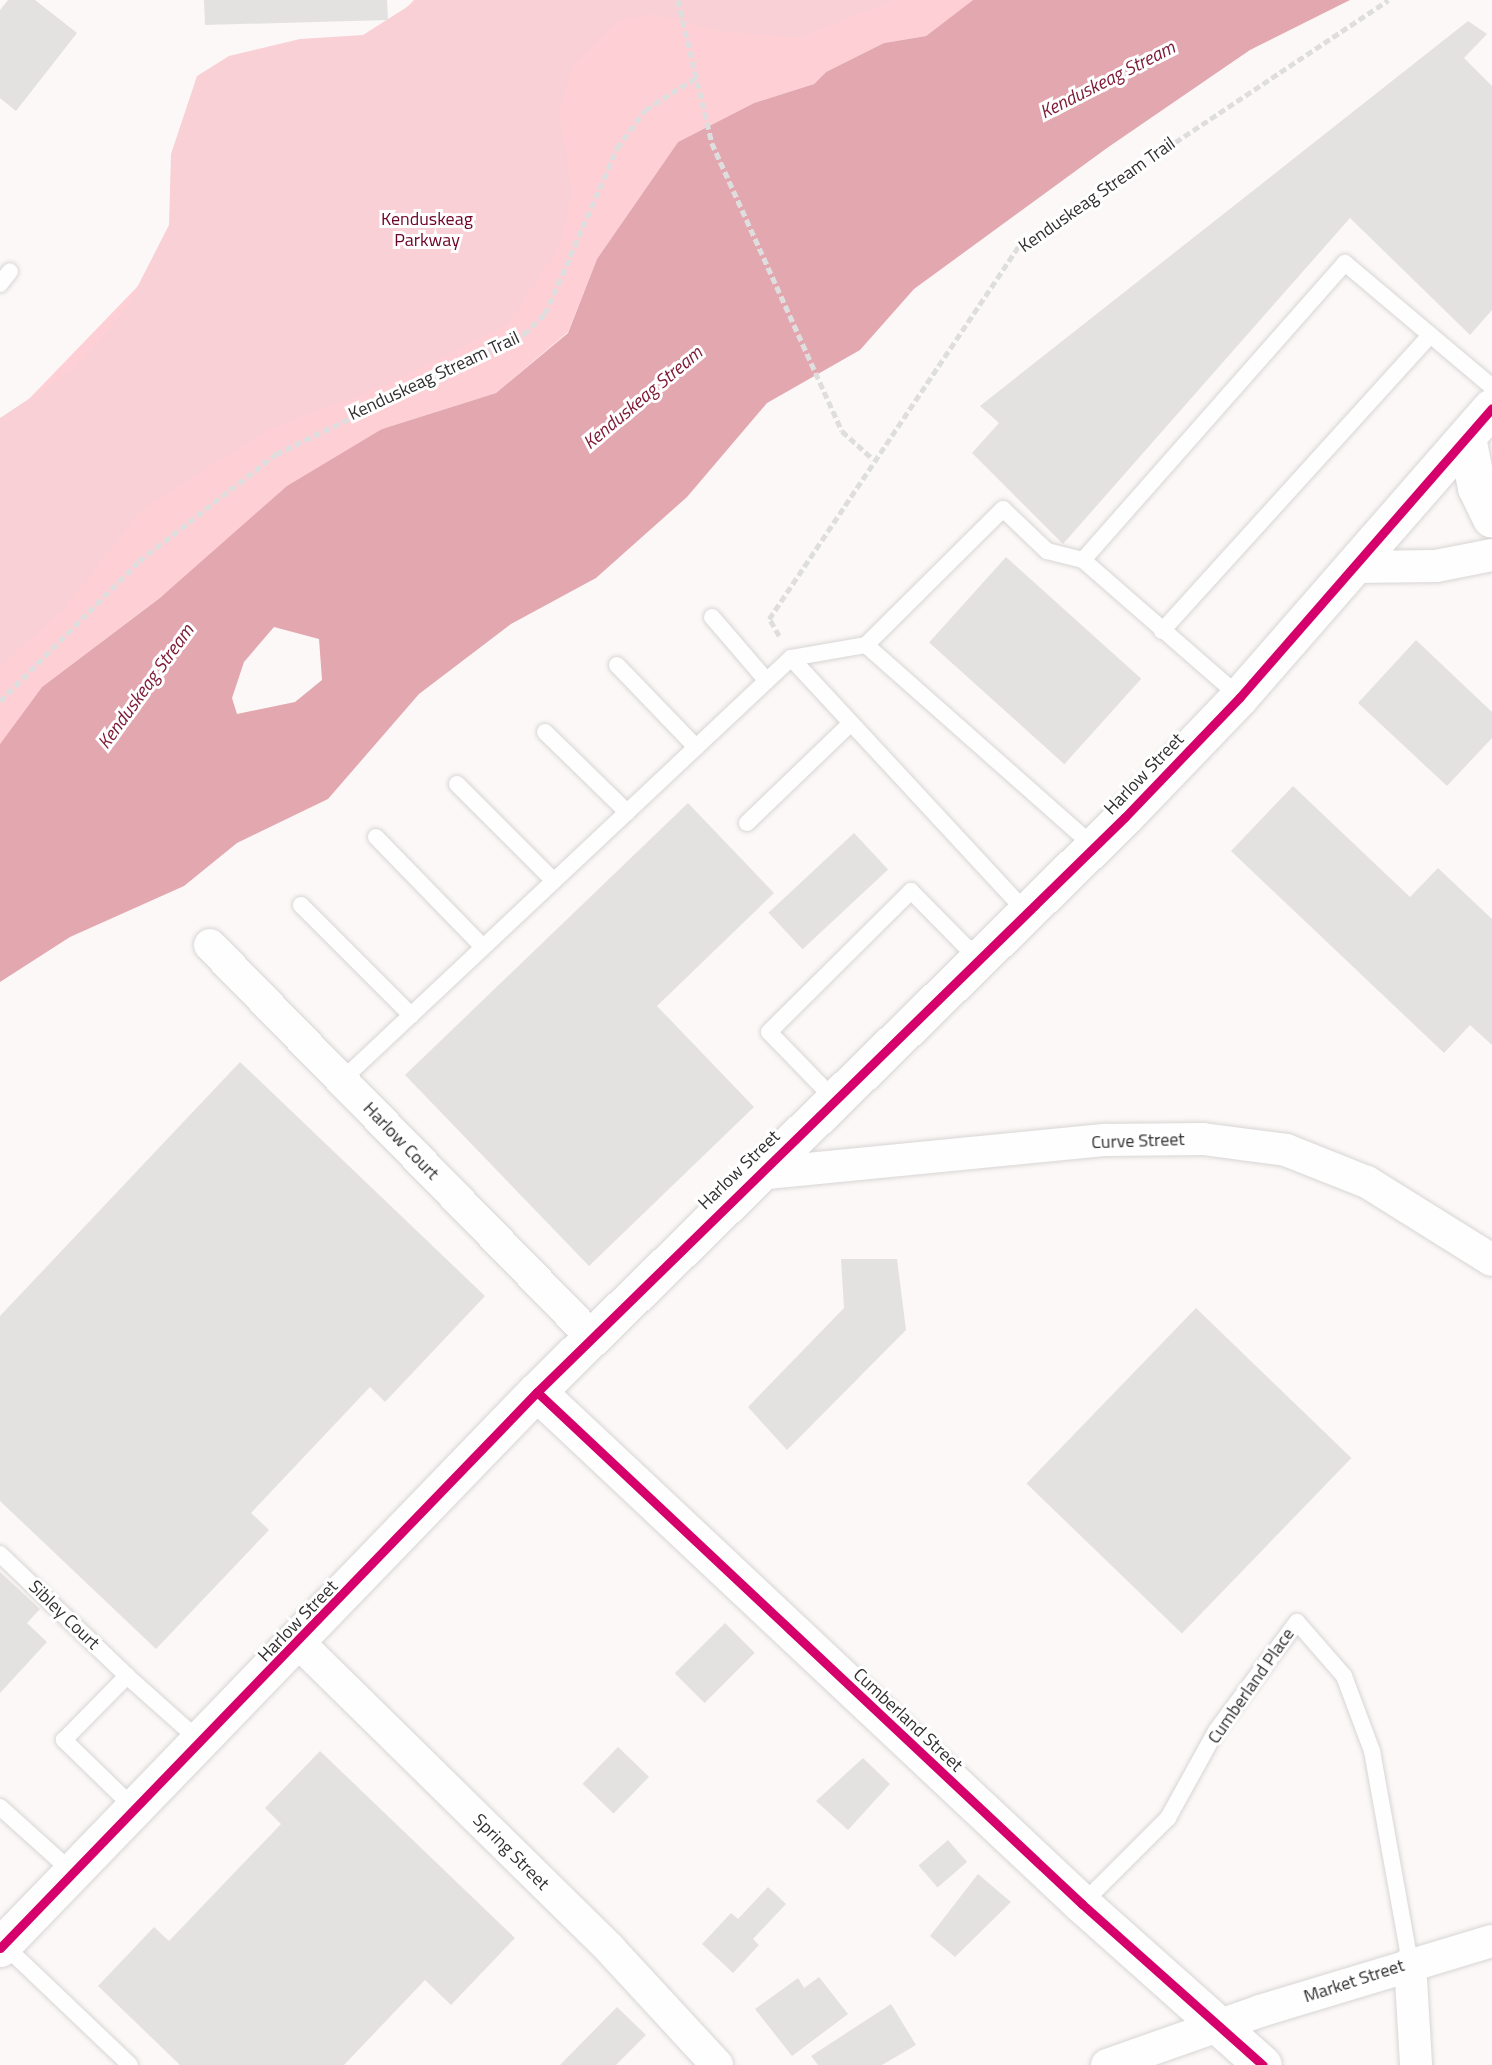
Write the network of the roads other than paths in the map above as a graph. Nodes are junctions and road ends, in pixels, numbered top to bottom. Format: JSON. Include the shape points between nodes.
{"nodes":[{"id":1,"x":1430,"y":335,"type":"junction"},
{"id":2,"x":1492,"y":387,"type":"edge"},
{"id":3,"x":1492,"y":408,"type":"edge"},
{"id":4,"x":1467,"y":438,"type":"junction"},
{"id":5,"x":1492,"y":519,"type":"edge"},
{"id":6,"x":1492,"y":555,"type":"edge"},
{"id":7,"x":1083,"y":560,"type":"junction"},
{"id":8,"x":1355,"y":568,"type":"junction"},
{"id":9,"x":712,"y":617,"type":"dead end"},
{"id":10,"x":1162,"y":631,"type":"junction"},
{"id":11,"x":866,"y":645,"type":"junction"},
{"id":12,"x":791,"y":658,"type":"junction"},
{"id":13,"x":617,"y":665,"type":"dead end"},
{"id":14,"x":767,"y":681,"type":"junction"},
{"id":15,"x":1240,"y":697,"type":"junction"},
{"id":16,"x":851,"y":723,"type":"junction"},
{"id":17,"x":545,"y":732,"type":"dead end"},
{"id":18,"x":696,"y":747,"type":"junction"},
{"id":19,"x":457,"y":784,"type":"dead end"},
{"id":20,"x":627,"y":813,"type":"junction"},
{"id":21,"x":747,"y":823,"type":"dead end"},
{"id":22,"x":376,"y":837,"type":"dead end"},
{"id":23,"x":1094,"y":847,"type":"junction"},
{"id":24,"x":554,"y":881,"type":"junction"},
{"id":25,"x":300,"y":905,"type":"dead end"},
{"id":26,"x":1027,"y":913,"type":"junction"},
{"id":27,"x":210,"y":945,"type":"dead end"},
{"id":28,"x":483,"y":947,"type":"junction"},
{"id":29,"x":979,"y":960,"type":"junction"},
{"id":30,"x":411,"y":1015,"type":"junction"},
{"id":31,"x":342,"y":1080,"type":"junction"},
{"id":32,"x":834,"y":1099,"type":"junction"},
{"id":33,"x":757,"y":1174,"type":"junction"},
{"id":34,"x":1492,"y":1260,"type":"edge"},
{"id":35,"x":592,"y":1337,"type":"junction"},
{"id":36,"x":537,"y":1392,"type":"junction"},
{"id":37,"x":0,"y":1555,"type":"edge"},
{"id":38,"x":299,"y":1643,"type":"junction"},
{"id":39,"x":127,"y":1676,"type":"junction"},
{"id":40,"x":201,"y":1742,"type":"junction"},
{"id":41,"x":0,"y":1807,"type":"edge"},
{"id":42,"x":134,"y":1808,"type":"junction"},
{"id":43,"x":70,"y":1870,"type":"junction"},
{"id":44,"x":1082,"y":1904,"type":"junction"},
{"id":45,"x":1492,"y":1941,"type":"edge"},
{"id":46,"x":2,"y":1946,"type":"edge"},
{"id":47,"x":1410,"y":1963,"type":"junction"},
{"id":48,"x":1217,"y":2025,"type":"junction"},
{"id":49,"x":130,"y":2065,"type":"edge"},
{"id":50,"x":717,"y":2065,"type":"edge"},
{"id":51,"x":1107,"y":2065,"type":"edge"},
{"id":52,"x":1263,"y":2065,"type":"edge"},
{"id":53,"x":1416,"y":2065,"type":"edge"}],
"edges":[{"from":1,"to":2,"type":"lane"},
{"from":1,"to":7,"type":"lane","via":[[1345,263]]},
{"from":1,"to":10,"type":"lane"},
{"from":3,"to":4,"type":"street","name":"Harlow Street"},
{"from":4,"to":5,"type":"street","via":[[1477,488]]},
{"from":4,"to":8,"type":"street","name":"Harlow Street"},
{"from":6,"to":8,"type":"street","via":[[1436,566]]},
{"from":7,"to":10,"type":"lane"},
{"from":7,"to":11,"type":"lane","via":[[1046,551],[1003,509]]},
{"from":8,"to":15,"type":"street","name":"Harlow Street"},
{"from":9,"to":14,"type":"lane"},
{"from":10,"to":15,"type":"lane"},
{"from":11,"to":12,"type":"lane"},
{"from":11,"to":23,"type":"lane"},
{"from":12,"to":14,"type":"lane"},
{"from":12,"to":16,"type":"lane"},
{"from":13,"to":18,"type":"lane"},
{"from":14,"to":18,"type":"lane"},
{"from":15,"to":23,"type":"street","name":"Harlow Street"},
{"from":16,"to":21,"type":"lane"},
{"from":16,"to":26,"type":"lane"},
{"from":17,"to":20,"type":"lane"},
{"from":18,"to":20,"type":"lane"},
{"from":19,"to":24,"type":"lane"},
{"from":20,"to":24,"type":"lane"},
{"from":22,"to":28,"type":"lane"},
{"from":23,"to":26,"type":"street","name":"Harlow Street"},
{"from":24,"to":28,"type":"lane"},
{"from":25,"to":30,"type":"lane"},
{"from":26,"to":29,"type":"street","name":"Harlow Street"},
{"from":27,"to":31,"type":"street","name":"Harlow Court"},
{"from":28,"to":30,"type":"lane"},
{"from":29,"to":32,"type":"street","name":"Harlow Street"},
{"from":29,"to":32,"type":"lane","via":[[911,891],[769,1032]]},
{"from":30,"to":31,"type":"lane"},
{"from":31,"to":35,"type":"street","name":"Harlow Court"},
{"from":32,"to":33,"type":"street","name":"Harlow Street"},
{"from":33,"to":34,"type":"street","name":"Curve Street","via":[[1106,1140],[1203,1139],[1286,1150],[1367,1182]]},
{"from":33,"to":35,"type":"street","name":"Harlow Street"},
{"from":35,"to":36,"type":"street","name":"Harlow Street"},
{"from":36,"to":38,"type":"street","name":"Harlow Street"},
{"from":36,"to":44,"type":"street","name":"Cumberland Street"},
{"from":37,"to":39,"type":"lane","name":"Sibley Court"},
{"from":38,"to":40,"type":"street","name":"Harlow Street"},
{"from":38,"to":50,"type":"street","name":"Spring Street","via":[[610,1950]]},
{"from":39,"to":40,"type":"lane","name":"Sibley Court"},
{"from":39,"to":42,"type":"lane","via":[[64,1740]]},
{"from":40,"to":42,"type":"street","name":"Harlow Street"},
{"from":41,"to":43,"type":"lane"},
{"from":42,"to":43,"type":"street","name":"Harlow Street"},
{"from":43,"to":46,"type":"street","name":"Harlow Street"},
{"from":44,"to":47,"type":"lane","name":"Cumberland Place","via":[[1168,1818],[1216,1731],[1297,1622],[1344,1676],[1372,1751]]},
{"from":44,"to":48,"type":"street","name":"Cumberland Street"},
{"from":45,"to":47,"type":"street","name":"Market Street"},
{"from":46,"to":49,"type":"lane"},
{"from":47,"to":48,"type":"street","name":"Market Street"},
{"from":47,"to":53,"type":"street"},
{"from":48,"to":51,"type":"street","name":"Market Street"},
{"from":48,"to":52,"type":"street","name":"Cumberland Street"}]}
